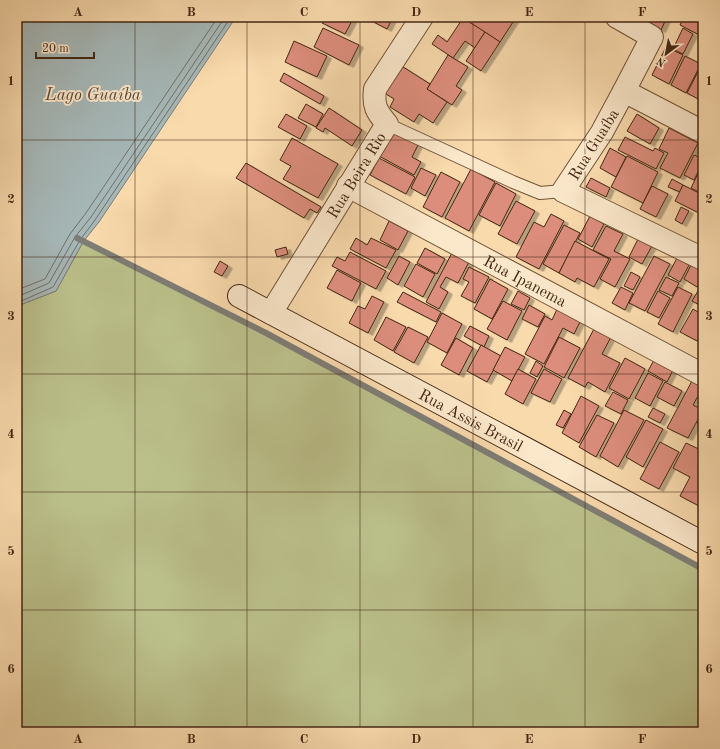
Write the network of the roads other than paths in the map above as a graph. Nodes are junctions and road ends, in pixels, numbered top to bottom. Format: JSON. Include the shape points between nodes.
{"nodes":[{"id":1,"x":422,"y":17,"type":"edge"},
{"id":2,"x":617,"y":17,"type":"edge"},
{"id":3,"x":624,"y":91,"type":"junction"},
{"id":4,"x":387,"y":124,"type":"junction"},
{"id":5,"x":703,"y":132,"type":"edge"},
{"id":6,"x":348,"y":186,"type":"junction"},
{"id":7,"x":563,"y":191,"type":"junction"},
{"id":8,"x":703,"y":259,"type":"edge"},
{"id":9,"x":239,"y":296,"type":"dead end"},
{"id":10,"x":271,"y":313,"type":"junction"},
{"id":11,"x":703,"y":375,"type":"edge"},
{"id":12,"x":703,"y":543,"type":"edge"}],
"edges":[{"from":1,"to":4,"type":"street","name":"Rua Beira Rio","via":[[375,89],[373,101],[377,112]]},
{"from":2,"to":3,"type":"street","via":[[652,37]]},
{"from":3,"to":5,"type":"street","name":"Rua Guaíba"},
{"from":3,"to":7,"type":"street","name":"Rua Guaíba","via":[[602,132]]},
{"from":4,"to":6,"type":"street","name":"Rua Beira Rio"},
{"from":4,"to":7,"type":"lane","name":"Rua Guaíba","via":[[540,193]]},
{"from":6,"to":10,"type":"street","name":"Rua Beira Rio"},
{"from":6,"to":11,"type":"street","name":"Rua Ipanema"},
{"from":7,"to":8,"type":"street"},
{"from":9,"to":10,"type":"street","name":"Rua Assis Brasil"},
{"from":10,"to":12,"type":"street","name":"Rua Assis Brasil"}]}
